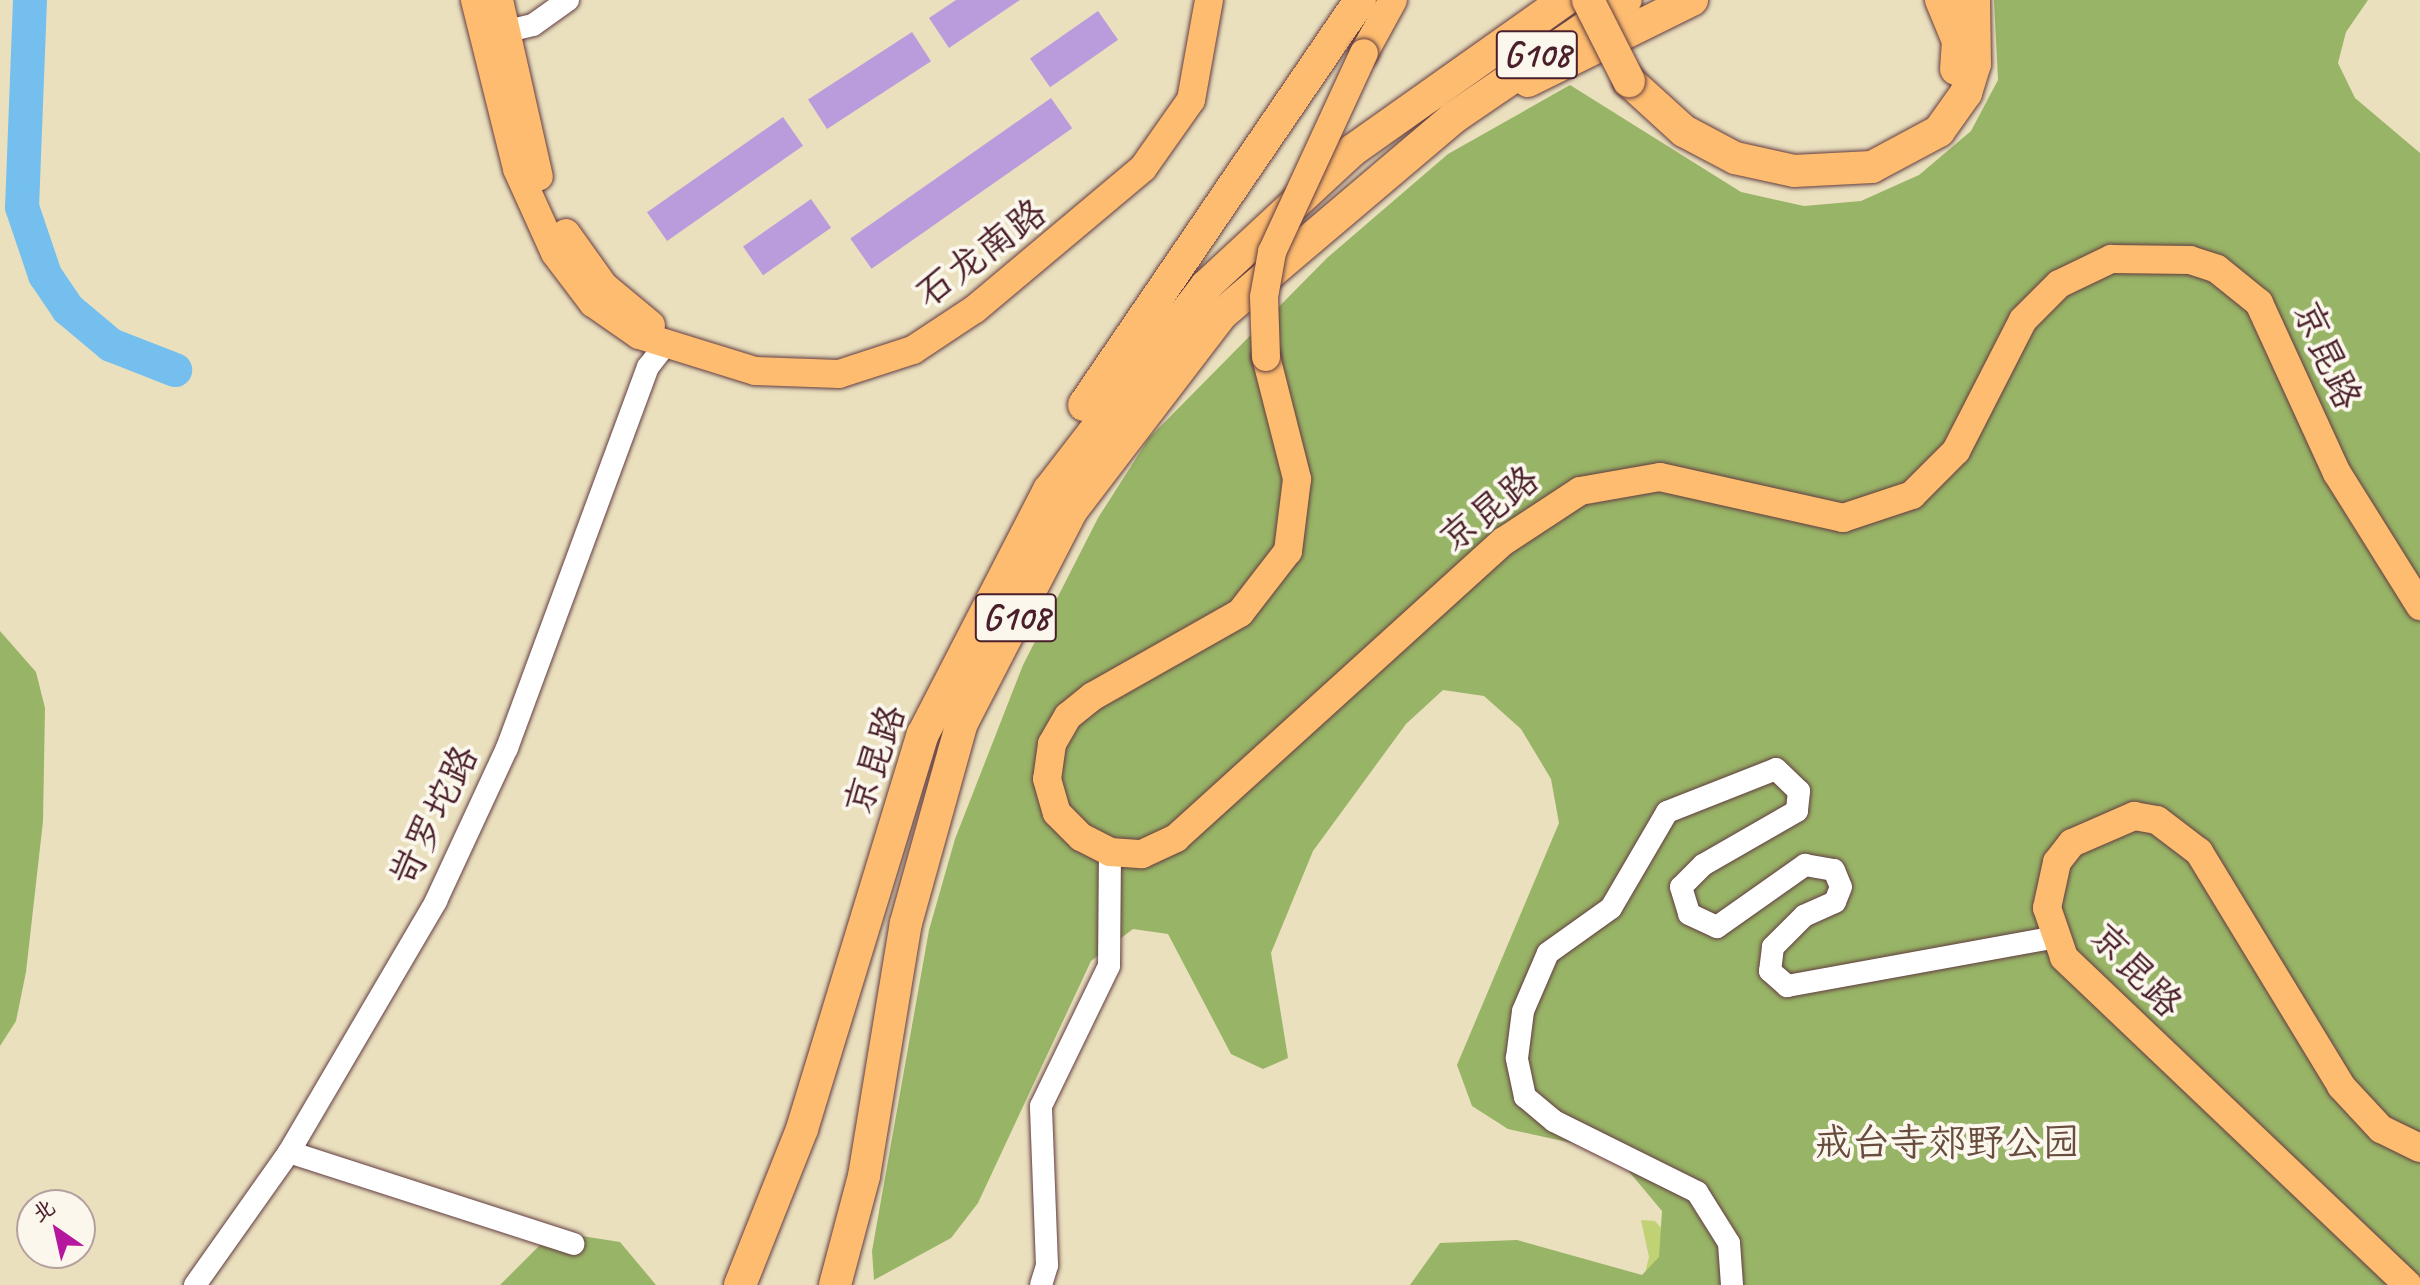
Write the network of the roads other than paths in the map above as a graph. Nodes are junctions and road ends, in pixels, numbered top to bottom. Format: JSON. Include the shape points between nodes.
{"nodes":[{"id":1,"x":475,"y":0,"type":"edge"},
{"id":2,"x":499,"y":0,"type":"edge"},
{"id":3,"x":568,"y":0,"type":"edge"},
{"id":4,"x":1209,"y":0,"type":"edge"},
{"id":5,"x":1360,"y":0,"type":"edge"},
{"id":6,"x":1393,"y":0,"type":"edge"},
{"id":7,"x":1565,"y":0,"type":"edge"},
{"id":8,"x":1588,"y":0,"type":"edge"},
{"id":9,"x":1604,"y":0,"type":"edge"},
{"id":10,"x":1626,"y":0,"type":"edge"},
{"id":11,"x":1692,"y":0,"type":"edge"},
{"id":12,"x":1941,"y":0,"type":"edge"},
{"id":13,"x":1974,"y":0,"type":"edge"},
{"id":14,"x":493,"y":34,"type":"junction"},
{"id":15,"x":1635,"y":76,"type":"junction"},
{"id":16,"x":1453,"y":118,"type":"junction"},
{"id":17,"x":667,"y":343,"type":"junction"},
{"id":18,"x":2420,"y":606,"type":"edge"},
{"id":19,"x":979,"y":612,"type":"junction"},
{"id":20,"x":1110,"y":852,"type":"junction"},
{"id":21,"x":2052,"y":938,"type":"junction"},
{"id":22,"x":2420,"y":1148,"type":"edge"},
{"id":23,"x":289,"y":1152,"type":"junction"},
{"id":24,"x":574,"y":1244,"type":"dead end"},
{"id":25,"x":838,"y":1274,"type":"edge"},
{"id":26,"x":742,"y":1282,"type":"edge"},
{"id":27,"x":195,"y":1285,"type":"edge"},
{"id":28,"x":1041,"y":1285,"type":"edge"},
{"id":29,"x":1732,"y":1285,"type":"edge"},
{"id":30,"x":2408,"y":1285,"type":"edge"}],
"edges":[{"from":1,"to":14,"type":"main road","name":"石龙南路"},
{"from":2,"to":14,"type":"main road","name":"石龙南路"},
{"from":3,"to":14,"type":"street","via":[[533,25]]},
{"from":4,"to":17,"type":"main road","name":"石龙南路","via":[[1191,100],[1143,168],[1078,228],[913,350],[839,374],[755,371]]},
{"from":5,"to":19,"type":"highway","via":[[1034,481],[985,567]]},
{"from":6,"to":20,"type":"main road","bridge":true,"via":[[1272,252],[1264,297],[1266,357],[1297,479],[1288,551],[1240,613],[1093,696],[1068,716],[1052,744],[1047,779],[1057,813],[1081,837]]},
{"from":7,"to":19,"type":"highway","name":"京昆路","number":"G108","via":[[1353,150],[1206,286],[1049,490]]},
{"from":8,"to":15,"type":"highway","bridge":true},
{"from":9,"to":15,"type":"highway"},
{"from":10,"to":16,"type":"highway","name":"京昆路","number":"G108"},
{"from":11,"to":16,"type":"highway"},
{"from":12,"to":15,"type":"highway","via":[[1958,41],[1945,96],[1901,139],[1864,152],[1791,155],[1742,143],[1693,119]]},
{"from":13,"to":15,"type":"highway","via":[[1975,64],[1966,93],[1939,131],[1872,167],[1794,171],[1735,158],[1684,131]]},
{"from":14,"to":17,"type":"main road","name":"石龙南路","via":[[509,145],[555,253],[593,303],[639,335]]},
{"from":16,"to":25,"type":"highway","name":"京昆路","number":"G108","via":[[1222,314],[1072,510],[962,723],[906,923],[864,1176]]},
{"from":17,"to":23,"type":"street","name":"岢罗坨路","via":[[648,367],[473,826]]},
{"from":18,"to":20,"type":"main road","name":"京昆路","via":[[2337,473],[2259,303],[2217,269],[2190,260],[2111,259],[2059,284],[2023,320],[1956,451],[1912,495],[1843,518],[1660,477],[1580,491],[1504,541],[1176,838],[1142,854]]},
{"from":19,"to":26,"type":"highway","name":"京昆路","number":"G108","via":[[923,734],[802,1129]]},
{"from":20,"to":28,"type":"street","via":[[1109,966],[1041,1106],[1047,1265]]},
{"from":21,"to":22,"type":"main road","name":"京昆路","via":[[2050,887],[2072,843],[2112,820],[2157,820],[2214,872],[2341,1086],[2381,1129]]},
{"from":21,"to":29,"type":"street","via":[[1787,986],[1770,971],[1773,947],[1804,916],[1835,902],[1841,887],[1834,870],[1805,865],[1717,927],[1689,914],[1681,887],[1703,865],[1797,811],[1799,791],[1776,769],[1667,812],[1611,908],[1548,953],[1523,1011],[1517,1058],[1525,1097],[1554,1121],[1697,1192],[1729,1243]]},
{"from":21,"to":30,"type":"main road","name":"京昆路","via":[[2097,994]]},
{"from":23,"to":24,"type":"street"},
{"from":23,"to":27,"type":"street","name":"岢罗坨路"}]}
